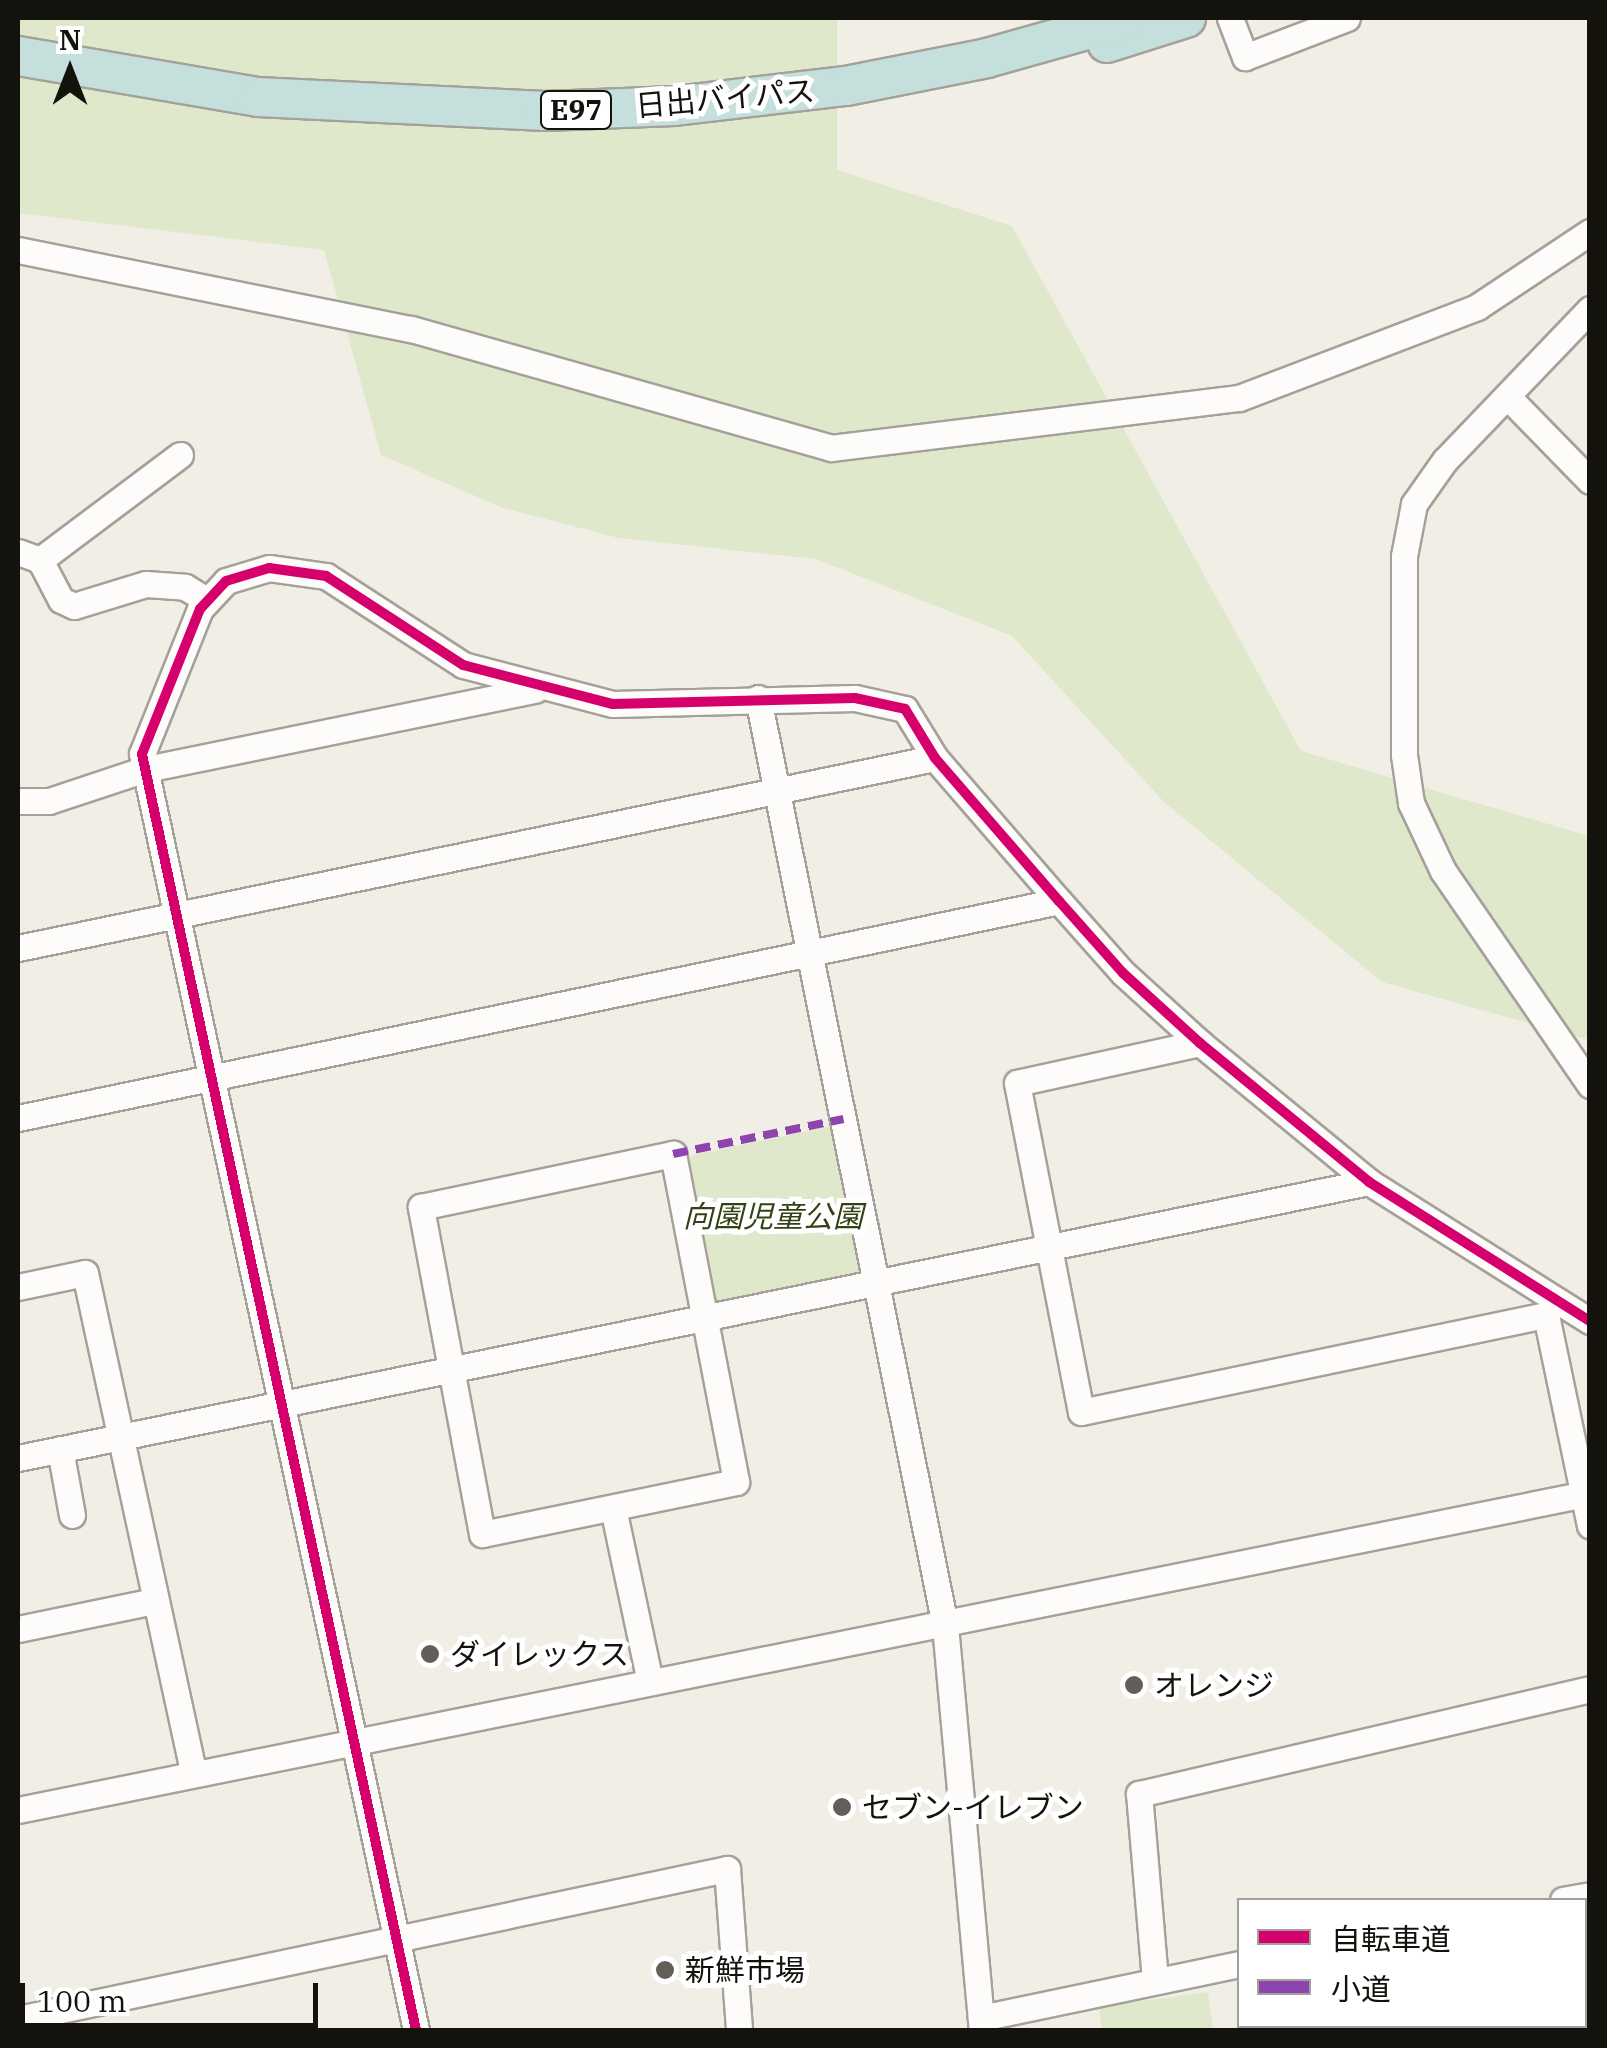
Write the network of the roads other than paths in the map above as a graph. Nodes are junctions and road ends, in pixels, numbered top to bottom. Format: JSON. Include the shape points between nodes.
{"nodes":[{"id":1,"x":1129,"y":18,"type":"edge"},
{"id":2,"x":1186,"y":18,"type":"edge"},
{"id":3,"x":1230,"y":18,"type":"edge"},
{"id":4,"x":1346,"y":18,"type":"edge"},
{"id":5,"x":18,"y":56,"type":"edge"},
{"id":6,"x":846,"y":86,"type":"junction"},
{"id":7,"x":1590,"y":232,"type":"edge"},
{"id":8,"x":18,"y":250,"type":"edge"},
{"id":9,"x":1590,"y":309,"type":"edge"},
{"id":10,"x":1508,"y":397,"type":"junction"},
{"id":11,"x":180,"y":455,"type":"dead end"},
{"id":12,"x":1590,"y":481,"type":"edge"},
{"id":13,"x":29,"y":556,"type":"edge"},
{"id":14,"x":207,"y":600,"type":"junction"},
{"id":15,"x":545,"y":688,"type":"junction"},
{"id":16,"x":758,"y":698,"type":"junction"},
{"id":17,"x":934,"y":758,"type":"junction"},
{"id":18,"x":146,"y":769,"type":"junction"},
{"id":19,"x":777,"y":792,"type":"junction"},
{"id":20,"x":18,"y":800,"type":"edge"},
{"id":21,"x":1059,"y":901,"type":"junction"},
{"id":22,"x":178,"y":916,"type":"junction"},
{"id":23,"x":18,"y":948,"type":"edge"},
{"id":24,"x":809,"y":954,"type":"junction"},
{"id":25,"x":1200,"y":1043,"type":"junction"},
{"id":26,"x":213,"y":1075,"type":"junction"},
{"id":27,"x":1590,"y":1084,"type":"edge"},
{"id":28,"x":18,"y":1118,"type":"edge"},
{"id":29,"x":1369,"y":1182,"type":"junction"},
{"id":30,"x":1049,"y":1246,"type":"junction"},
{"id":31,"x":876,"y":1283,"type":"junction"},
{"id":32,"x":18,"y":1287,"type":"edge"},
{"id":33,"x":1550,"y":1309,"type":"junction"},
{"id":34,"x":707,"y":1318,"type":"junction"},
{"id":35,"x":1590,"y":1321,"type":"edge"},
{"id":36,"x":453,"y":1371,"type":"junction"},
{"id":37,"x":282,"y":1406,"type":"junction"},
{"id":38,"x":119,"y":1436,"type":"junction"},
{"id":39,"x":60,"y":1449,"type":"junction"},
{"id":40,"x":18,"y":1458,"type":"edge"},
{"id":41,"x":1587,"y":1493,"type":"edge"},
{"id":42,"x":613,"y":1508,"type":"junction"},
{"id":43,"x":72,"y":1515,"type":"dead end"},
{"id":44,"x":1590,"y":1525,"type":"edge"},
{"id":45,"x":155,"y":1601,"type":"junction"},
{"id":46,"x":945,"y":1625,"type":"junction"},
{"id":47,"x":18,"y":1629,"type":"edge"},
{"id":48,"x":650,"y":1682,"type":"junction"},
{"id":49,"x":1590,"y":1689,"type":"edge"},
{"id":50,"x":349,"y":1742,"type":"junction"},
{"id":51,"x":193,"y":1771,"type":"junction"},
{"id":52,"x":18,"y":1810,"type":"edge"},
{"id":53,"x":394,"y":1941,"type":"junction"},
{"id":54,"x":1237,"y":1965,"type":"edge"},
{"id":55,"x":1155,"y":1980,"type":"junction"},
{"id":56,"x":18,"y":2019,"type":"edge"},
{"id":57,"x":982,"y":2024,"type":"edge"},
{"id":58,"x":416,"y":2030,"type":"edge"},
{"id":59,"x":740,"y":2030,"type":"edge"}],
"edges":[{"from":1,"to":6,"type":"highway","name":"日出バイパス","number":"E97","via":[[987,58]]},
{"from":2,"to":6,"type":"highway","via":[[991,70]]},
{"from":3,"to":4,"type":"street","via":[[1246,57]]},
{"from":5,"to":6,"type":"highway","name":"日出バイパス","number":"E97","via":[[258,97],[397,108],[674,106]]},
{"from":7,"to":8,"type":"street","via":[[1478,308],[1239,398],[831,448],[412,329]]},
{"from":9,"to":10,"type":"street"},
{"from":10,"to":12,"type":"street"},
{"from":10,"to":27,"type":"street","via":[[1445,460],[1414,504],[1404,556],[1404,755],[1411,803],[1443,871]]},
{"from":11,"to":13,"type":"street"},
{"from":13,"to":14,"type":"street","via":[[61,600],[74,606],[146,584],[185,587]]},
{"from":14,"to":15,"type":"street","via":[[241,574],[305,570],[326,576],[462,665]]},
{"from":14,"to":18,"type":"street","via":[[142,754]]},
{"from":15,"to":16,"type":"street","via":[[613,704]]},
{"from":15,"to":18,"type":"street"},
{"from":16,"to":17,"type":"street","via":[[894,704],[906,709]]},
{"from":16,"to":19,"type":"street"},
{"from":17,"to":19,"type":"street"},
{"from":17,"to":21,"type":"street"},
{"from":18,"to":20,"type":"street","via":[[49,801]]},
{"from":18,"to":22,"type":"street"},
{"from":19,"to":22,"type":"street"},
{"from":19,"to":24,"type":"street"},
{"from":21,"to":24,"type":"street"},
{"from":21,"to":25,"type":"street","via":[[1123,973]]},
{"from":22,"to":23,"type":"street"},
{"from":22,"to":26,"type":"street"},
{"from":24,"to":26,"type":"street"},
{"from":24,"to":31,"type":"street"},
{"from":25,"to":29,"type":"street"},
{"from":25,"to":30,"type":"street","via":[[1017,1084]]},
{"from":26,"to":28,"type":"street"},
{"from":26,"to":37,"type":"street"},
{"from":29,"to":30,"type":"street"},
{"from":29,"to":33,"type":"street"},
{"from":30,"to":31,"type":"street"},
{"from":30,"to":33,"type":"street","via":[[1082,1412]]},
{"from":31,"to":34,"type":"street"},
{"from":31,"to":46,"type":"street"},
{"from":32,"to":38,"type":"street","via":[[86,1273]]},
{"from":33,"to":35,"type":"street"},
{"from":33,"to":41,"type":"street"},
{"from":34,"to":36,"type":"street"},
{"from":34,"to":36,"type":"street","via":[[672,1154],[421,1207]]},
{"from":34,"to":42,"type":"street","via":[[736,1482]]},
{"from":36,"to":37,"type":"street"},
{"from":36,"to":42,"type":"street","via":[[482,1534]]},
{"from":37,"to":38,"type":"street"},
{"from":37,"to":50,"type":"street"},
{"from":38,"to":39,"type":"street"},
{"from":38,"to":45,"type":"street"},
{"from":39,"to":40,"type":"street"},
{"from":39,"to":43,"type":"street"},
{"from":41,"to":44,"type":"street"},
{"from":41,"to":46,"type":"street"},
{"from":42,"to":48,"type":"street"},
{"from":45,"to":47,"type":"street"},
{"from":45,"to":51,"type":"street"},
{"from":46,"to":48,"type":"street"},
{"from":46,"to":57,"type":"street"},
{"from":48,"to":50,"type":"street"},
{"from":49,"to":55,"type":"street","via":[[1140,1794]]},
{"from":50,"to":51,"type":"street"},
{"from":50,"to":53,"type":"street"},
{"from":51,"to":52,"type":"street"},
{"from":53,"to":56,"type":"street"},
{"from":53,"to":58,"type":"street"},
{"from":53,"to":59,"type":"street","via":[[727,1870]]},
{"from":54,"to":55,"type":"street"},
{"from":55,"to":57,"type":"street"}]}
